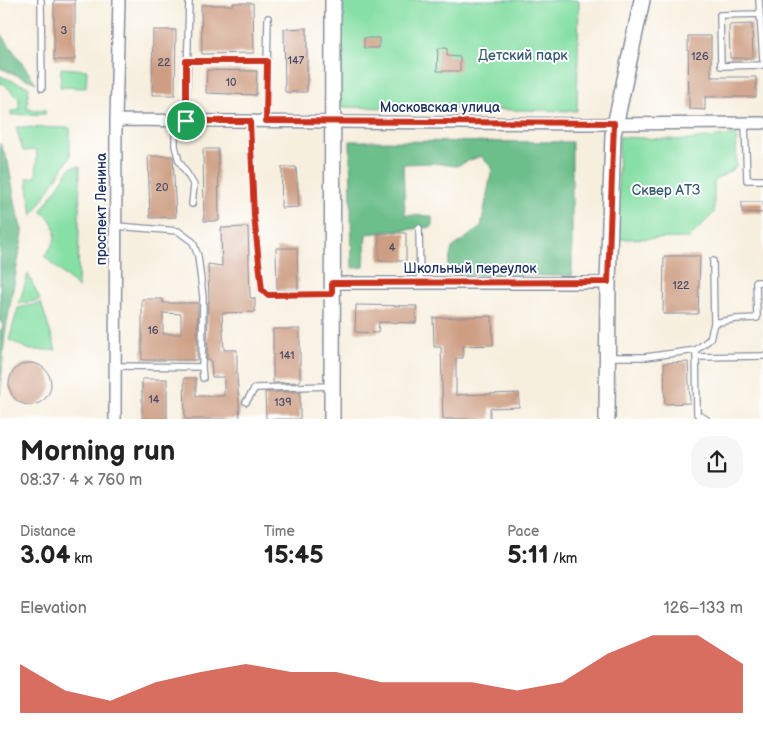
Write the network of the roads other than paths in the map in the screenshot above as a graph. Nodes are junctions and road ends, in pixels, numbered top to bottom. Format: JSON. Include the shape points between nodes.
{"nodes":[{"id":1,"x":41,"y":0,"type":"edge"},
{"id":2,"x":119,"y":0,"type":"edge"},
{"id":3,"x":188,"y":0,"type":"edge"},
{"id":4,"x":333,"y":0,"type":"edge"},
{"id":5,"x":642,"y":0,"type":"edge"},
{"id":6,"x":759,"y":0,"type":"edge"},
{"id":7,"x":760,"y":14,"type":"junction"},
{"id":8,"x":268,"y":18,"type":"dead end"},
{"id":9,"x":763,"y":60,"type":"edge"},
{"id":10,"x":186,"y":61,"type":"junction"},
{"id":11,"x":267,"y":61,"type":"junction"},
{"id":12,"x":763,"y":65,"type":"edge"},
{"id":13,"x":42,"y":88,"type":"dead end"},
{"id":14,"x":116,"y":120,"type":"junction"},
{"id":15,"x":180,"y":121,"type":"junction"},
{"id":16,"x":250,"y":121,"type":"junction"},
{"id":17,"x":266,"y":121,"type":"junction"},
{"id":18,"x":332,"y":121,"type":"junction"},
{"id":19,"x":614,"y":123,"type":"junction"},
{"id":20,"x":746,"y":123,"type":"junction"},
{"id":21,"x":763,"y":123,"type":"edge"},
{"id":22,"x":763,"y":180,"type":"edge"},
{"id":23,"x":192,"y":204,"type":"dead end"},
{"id":24,"x":116,"y":226,"type":"junction"},
{"id":25,"x":419,"y":228,"type":"dead end"},
{"id":26,"x":713,"y":261,"type":"dead end"},
{"id":27,"x":608,"y":282,"type":"junction"},
{"id":28,"x":763,"y":282,"type":"edge"},
{"id":29,"x":420,"y":283,"type":"junction"},
{"id":30,"x":332,"y":289,"type":"junction"},
{"id":31,"x":714,"y":324,"type":"junction"},
{"id":32,"x":696,"y":354,"type":"junction"},
{"id":33,"x":763,"y":356,"type":"edge"},
{"id":34,"x":607,"y":357,"type":"junction"},
{"id":35,"x":116,"y":366,"type":"junction"},
{"id":36,"x":202,"y":367,"type":"junction"},
{"id":37,"x":203,"y":378,"type":"dead end"},
{"id":38,"x":332,"y":386,"type":"junction"},
{"id":39,"x":246,"y":402,"type":"dead end"},
{"id":40,"x":115,"y":419,"type":"edge"},
{"id":41,"x":332,"y":419,"type":"edge"},
{"id":42,"x":607,"y":419,"type":"edge"},
{"id":43,"x":706,"y":419,"type":"edge"}],
"edges":[{"from":1,"to":13,"type":"lane"},
{"from":2,"to":14,"type":"street","name":"проспект Ленина"},
{"from":3,"to":10,"type":"lane"},
{"from":4,"to":18,"type":"main road"},
{"from":5,"to":19,"type":"main road"},
{"from":6,"to":7,"type":"lane"},
{"from":7,"to":9,"type":"lane"},
{"from":7,"to":12,"type":"lane","via":[[720,15],[721,66]]},
{"from":8,"to":11,"type":"lane"},
{"from":10,"to":11,"type":"lane"},
{"from":10,"to":15,"type":"lane"},
{"from":11,"to":17,"type":"lane"},
{"from":14,"to":15,"type":"street","name":"Московская улица"},
{"from":14,"to":24,"type":"street","name":"проспект Ленина"},
{"from":15,"to":16,"type":"street","name":"Московская улица"},
{"from":15,"to":23,"type":"lane","via":[[175,146],[179,161],[194,185]]},
{"from":16,"to":17,"type":"street","name":"Московская улица"},
{"from":16,"to":30,"type":"lane","via":[[254,216],[262,290],[267,295]]},
{"from":17,"to":18,"type":"street","name":"Московская улица"},
{"from":18,"to":19,"type":"street","name":"Московская улица"},
{"from":18,"to":30,"type":"main road"},
{"from":19,"to":20,"type":"street","name":"Московская улица"},
{"from":19,"to":27,"type":"main road"},
{"from":20,"to":21,"type":"street","name":"Московская улица"},
{"from":20,"to":22,"type":"lane","via":[[747,180]]},
{"from":24,"to":35,"type":"street","name":"проспект Ленина"},
{"from":24,"to":36,"type":"lane","via":[[178,231],[193,242],[203,297]]},
{"from":25,"to":29,"type":"lane"},
{"from":26,"to":31,"type":"lane"},
{"from":27,"to":29,"type":"street","name":"Школьный переулок"},
{"from":27,"to":34,"type":"main road"},
{"from":28,"to":31,"type":"lane","via":[[756,282],[757,318]]},
{"from":29,"to":30,"type":"street","name":"Школьный переулок"},
{"from":30,"to":38,"type":"main road"},
{"from":31,"to":32,"type":"lane","via":[[710,339]]},
{"from":32,"to":33,"type":"lane"},
{"from":32,"to":34,"type":"lane"},
{"from":32,"to":43,"type":"lane","via":[[697,414]]},
{"from":34,"to":42,"type":"main road"},
{"from":35,"to":36,"type":"lane"},
{"from":35,"to":40,"type":"street","name":"проспект Ленина"},
{"from":36,"to":37,"type":"lane"},
{"from":38,"to":39,"type":"lane","via":[[255,388]]},
{"from":38,"to":41,"type":"main road"}]}
